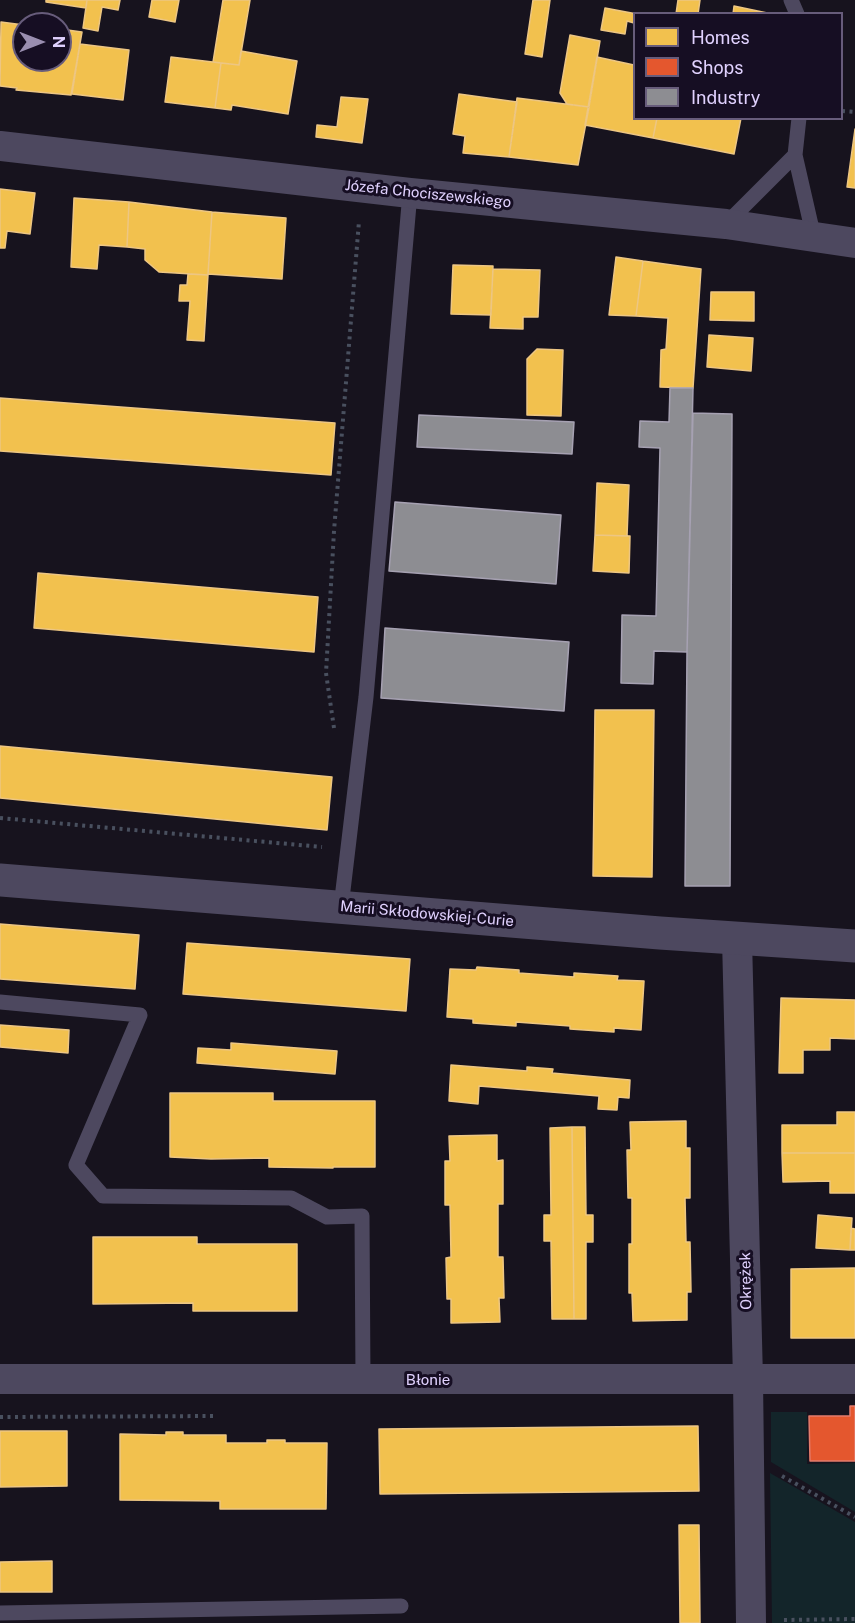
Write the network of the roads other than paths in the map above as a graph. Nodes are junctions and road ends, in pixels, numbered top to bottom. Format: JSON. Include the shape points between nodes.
{"nodes":[{"id":1,"x":799,"y":120,"type":"edge"},
{"id":2,"x":0,"y":146,"type":"edge"},
{"id":3,"x":795,"y":155,"type":"junction"},
{"id":4,"x":410,"y":193,"type":"junction"},
{"id":5,"x":726,"y":224,"type":"junction"},
{"id":6,"x":814,"y":238,"type":"junction"},
{"id":7,"x":855,"y":243,"type":"edge"},
{"id":8,"x":0,"y":880,"type":"edge"},
{"id":9,"x":341,"y":907,"type":"junction"},
{"id":10,"x":737,"y":939,"type":"junction"},
{"id":11,"x":855,"y":946,"type":"edge"},
{"id":12,"x":0,"y":1002,"type":"edge"},
{"id":13,"x":0,"y":1379,"type":"edge"},
{"id":14,"x":748,"y":1379,"type":"junction"},
{"id":15,"x":855,"y":1379,"type":"edge"},
{"id":16,"x":363,"y":1380,"type":"junction"},
{"id":17,"x":401,"y":1606,"type":"dead end"},
{"id":18,"x":0,"y":1613,"type":"edge"},
{"id":19,"x":765,"y":1622,"type":"edge"}],
"edges":[{"from":1,"to":3,"type":"lane"},
{"from":2,"to":4,"type":"street","name":"Józefa Chociszewskiego"},
{"from":3,"to":5,"type":"lane"},
{"from":3,"to":6,"type":"lane"},
{"from":4,"to":5,"type":"street","name":"Józefa Chociszewskiego"},
{"from":4,"to":9,"type":"lane","via":[[366,697]]},
{"from":5,"to":6,"type":"street","name":"Józefa Chociszewskiego"},
{"from":6,"to":7,"type":"street","name":"Józefa Chociszewskiego"},
{"from":8,"to":9,"type":"street","name":"Marii Skłodowskiej-Curie"},
{"from":9,"to":10,"type":"street","name":"Marii Skłodowskiej-Curie"},
{"from":10,"to":11,"type":"street","name":"Marii Skłodowskiej-Curie"},
{"from":10,"to":14,"type":"street","name":"Okrężek"},
{"from":12,"to":16,"type":"lane","via":[[140,1015],[76,1165],[103,1196],[291,1198],[327,1217],[362,1216]]},
{"from":13,"to":16,"type":"street","name":"Błonie"},
{"from":14,"to":15,"type":"street","name":"Błonie"},
{"from":14,"to":16,"type":"street","name":"Błonie"},
{"from":14,"to":19,"type":"street","name":"Okrężek"},
{"from":17,"to":18,"type":"lane"}]}
